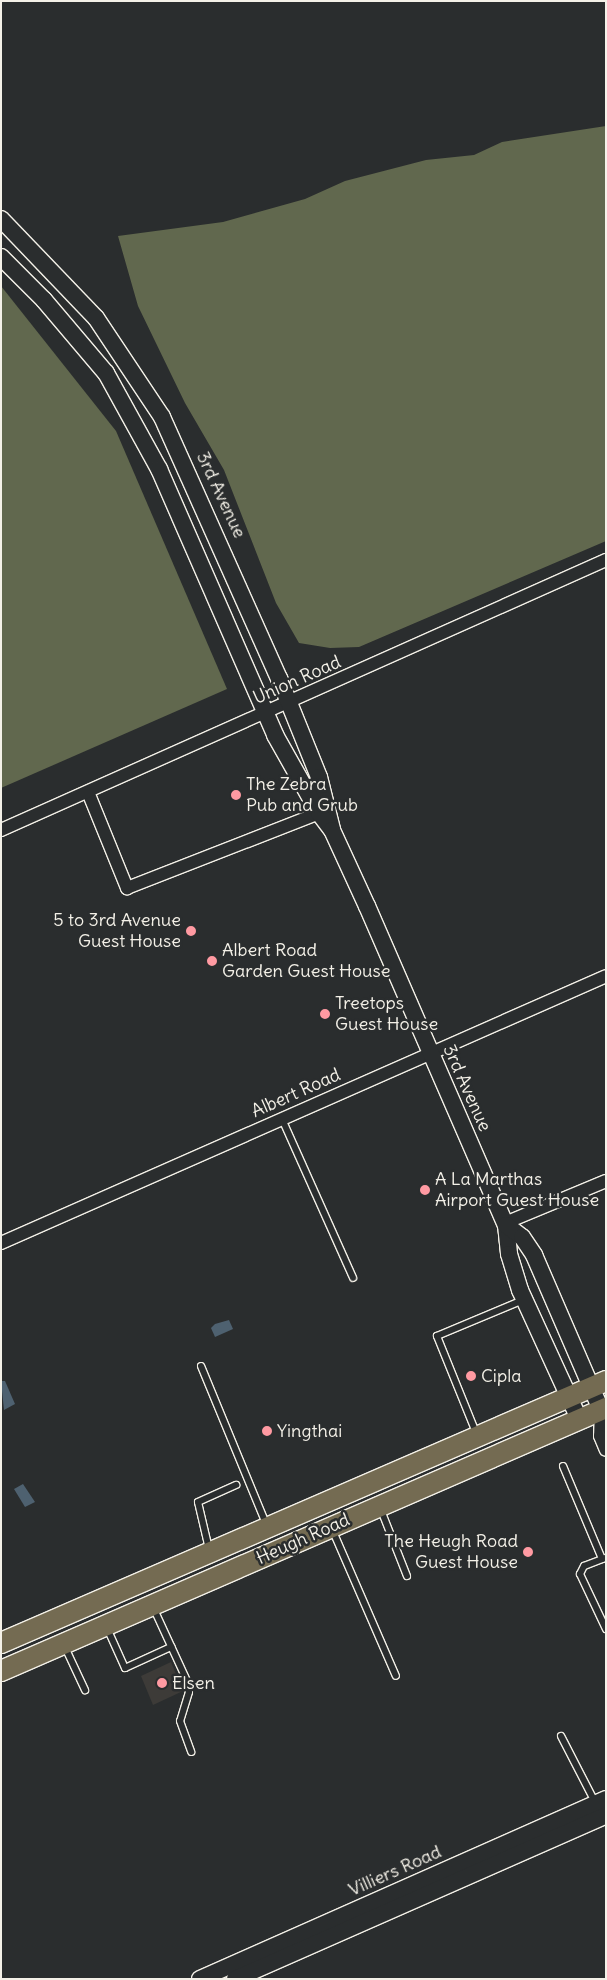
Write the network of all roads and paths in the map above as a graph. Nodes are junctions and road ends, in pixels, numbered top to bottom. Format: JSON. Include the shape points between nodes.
{"nodes":[{"id":1,"x":1,"y":219,"type":"edge"},
{"id":2,"x":1,"y":257,"type":"edge"},
{"id":3,"x":606,"y":560,"type":"edge"},
{"id":4,"x":289,"y":703,"type":"junction"},
{"id":5,"x":265,"y":713,"type":"junction"},
{"id":6,"x":88,"y":792,"type":"junction"},
{"id":7,"x":319,"y":813,"type":"junction"},
{"id":8,"x":1,"y":830,"type":"edge"},
{"id":9,"x":332,"y":830,"type":"junction"},
{"id":10,"x":606,"y":976,"type":"edge"},
{"id":11,"x":430,"y":1053,"type":"junction"},
{"id":12,"x":282,"y":1119,"type":"junction"},
{"id":13,"x":606,"y":1181,"type":"edge"},
{"id":14,"x":505,"y":1224,"type":"junction"},
{"id":15,"x":1,"y":1244,"type":"edge"},
{"id":16,"x":353,"y":1278,"type":"dead end"},
{"id":17,"x":524,"y":1299,"type":"junction"},
{"id":18,"x":201,"y":1366,"type":"dead end"},
{"id":19,"x":598,"y":1384,"type":"edge"},
{"id":20,"x":568,"y":1397,"type":"junction"},
{"id":21,"x":603,"y":1409,"type":"edge"},
{"id":22,"x":579,"y":1419,"type":"junction"},
{"id":23,"x":478,"y":1436,"type":"junction"},
{"id":24,"x":600,"y":1436,"type":"junction"},
{"id":25,"x":606,"y":1450,"type":"edge"},
{"id":26,"x":564,"y":1466,"type":"dead end"},
{"id":27,"x":236,"y":1485,"type":"dead end"},
{"id":28,"x":379,"y":1506,"type":"junction"},
{"id":29,"x":330,"y":1526,"type":"junction"},
{"id":30,"x":268,"y":1528,"type":"junction"},
{"id":31,"x":210,"y":1552,"type":"junction"},
{"id":32,"x":604,"y":1559,"type":"edge"},
{"id":33,"x":407,"y":1576,"type":"dead end"},
{"id":34,"x":153,"y":1606,"type":"junction"},
{"id":35,"x":106,"y":1626,"type":"junction"},
{"id":36,"x":606,"y":1629,"type":"edge"},
{"id":37,"x":1,"y":1642,"type":"edge"},
{"id":38,"x":64,"y":1644,"type":"junction"},
{"id":39,"x":172,"y":1647,"type":"junction"},
{"id":40,"x":1,"y":1671,"type":"edge"},
{"id":41,"x":396,"y":1676,"type":"dead end"},
{"id":42,"x":85,"y":1690,"type":"dead end"},
{"id":43,"x":561,"y":1736,"type":"dead end"},
{"id":44,"x":191,"y":1752,"type":"dead end"},
{"id":45,"x":602,"y":1806,"type":"edge"},
{"id":46,"x":375,"y":1909,"type":"junction"},
{"id":47,"x":200,"y":1979,"type":"edge"},
{"id":48,"x":235,"y":1979,"type":"edge"}],
"edges":[{"from":1,"to":4,"type":"street","name":"3rd Avenue","via":[[96,318],[141,381],[191,476]]},
{"from":2,"to":5,"type":"street","name":"3rd Avenue","via":[[106,373],[135,421]]},
{"from":3,"to":4,"type":"street","name":"Union Road"},
{"from":4,"to":5,"type":"street","name":"Union Road"},
{"from":4,"to":9,"type":"street","name":"3rd Avenue","via":[[324,792]]},
{"from":5,"to":6,"type":"street","name":"Union Road"},
{"from":5,"to":7,"type":"street","name":"3rd Avenue"},
{"from":6,"to":7,"type":"street","via":[[127,888]]},
{"from":6,"to":8,"type":"street","name":"Union Road"},
{"from":7,"to":9,"type":"street","name":"3rd Avenue"},
{"from":9,"to":11,"type":"street","name":"3rd Avenue"},
{"from":10,"to":11,"type":"street","name":"Albert Road"},
{"from":11,"to":12,"type":"street","name":"Albert Road"},
{"from":11,"to":14,"type":"street","name":"3rd Avenue"},
{"from":12,"to":15,"type":"street","name":"Albert Road"},
{"from":12,"to":16,"type":"lane"},
{"from":13,"to":14,"type":"street"},
{"from":14,"to":17,"type":"street","name":"3rd Avenue","via":[[508,1254]]},
{"from":14,"to":19,"type":"street","name":"3rd Avenue","via":[[522,1237],[534,1255]]},
{"from":17,"to":20,"type":"street","name":"3rd Avenue"},
{"from":17,"to":23,"type":"lane","via":[[437,1336]]},
{"from":18,"to":30,"type":"lane"},
{"from":19,"to":20,"type":"main road","name":"Heugh Road"},
{"from":19,"to":21,"type":"street","name":"3rd Avenue"},
{"from":20,"to":22,"type":"street","name":"3rd Avenue"},
{"from":20,"to":23,"type":"main road","name":"Heugh Road"},
{"from":21,"to":22,"type":"main road","name":"Heugh Road"},
{"from":21,"to":24,"type":"street","name":"3rd Avenue"},
{"from":22,"to":24,"type":"street","name":"3rd Avenue"},
{"from":22,"to":28,"type":"main road","name":"Heugh Road"},
{"from":23,"to":30,"type":"main road","name":"Heugh Road"},
{"from":24,"to":25,"type":"street","name":"3rd Avenue"},
{"from":26,"to":32,"type":"lane"},
{"from":27,"to":31,"type":"lane","via":[[198,1502]]},
{"from":28,"to":29,"type":"main road","name":"Heugh Road"},
{"from":28,"to":33,"type":"lane"},
{"from":29,"to":34,"type":"main road","name":"Heugh Road"},
{"from":29,"to":41,"type":"lane"},
{"from":30,"to":31,"type":"main road","name":"Heugh Road"},
{"from":31,"to":37,"type":"main road","name":"Heugh Road"},
{"from":32,"to":36,"type":"lane","via":[[584,1566],[580,1574]]},
{"from":34,"to":35,"type":"main road","name":"Heugh Road"},
{"from":34,"to":39,"type":"lane"},
{"from":35,"to":38,"type":"main road","name":"Heugh Road"},
{"from":35,"to":39,"type":"lane","via":[[125,1668]]},
{"from":38,"to":40,"type":"main road","name":"Heugh Road"},
{"from":38,"to":42,"type":"lane"},
{"from":39,"to":44,"type":"lane","via":[[188,1686],[180,1721]]},
{"from":43,"to":45,"type":"lane"},
{"from":45,"to":46,"type":"street","name":"Villiers Road"},
{"from":46,"to":47,"type":"street","name":"Villiers Road"},
{"from":46,"to":48,"type":"street","name":"Villiers Road"}]}
